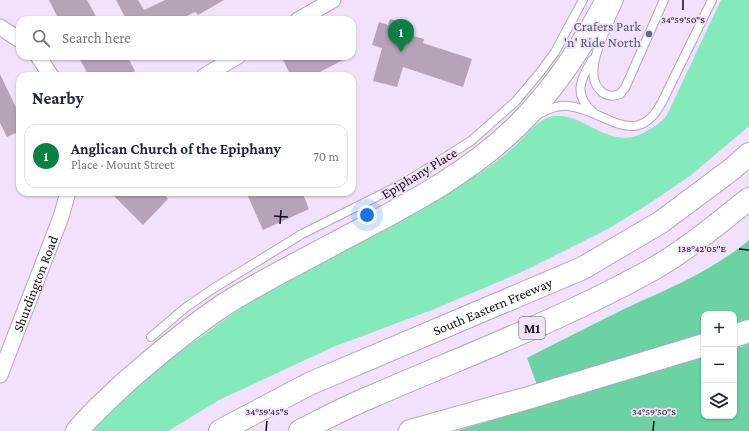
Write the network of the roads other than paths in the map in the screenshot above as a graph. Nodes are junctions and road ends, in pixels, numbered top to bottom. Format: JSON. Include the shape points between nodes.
{"nodes":[{"id":1,"x":333,"y":0,"type":"edge"},
{"id":2,"x":583,"y":0,"type":"edge"},
{"id":3,"x":607,"y":0,"type":"edge"},
{"id":4,"x":619,"y":0,"type":"edge"},
{"id":5,"x":664,"y":0,"type":"edge"},
{"id":6,"x":712,"y":0,"type":"edge"},
{"id":7,"x":305,"y":16,"type":"edge"},
{"id":8,"x":0,"y":27,"type":"edge"},
{"id":9,"x":16,"y":37,"type":"edge"},
{"id":10,"x":602,"y":39,"type":"junction"},
{"id":11,"x":41,"y":60,"type":"edge"},
{"id":12,"x":231,"y":60,"type":"edge"},
{"id":13,"x":48,"y":72,"type":"edge"},
{"id":14,"x":211,"y":72,"type":"edge"},
{"id":15,"x":598,"y":116,"type":"junction"},
{"id":16,"x":515,"y":127,"type":"junction"},
{"id":17,"x":749,"y":154,"type":"edge"},
{"id":18,"x":67,"y":196,"type":"edge"},
{"id":19,"x":749,"y":199,"type":"edge"},
{"id":20,"x":749,"y":331,"type":"edge"},
{"id":21,"x":737,"y":335,"type":"edge"},
{"id":22,"x":151,"y":337,"type":"dead end"},
{"id":23,"x":701,"y":346,"type":"edge"},
{"id":24,"x":0,"y":375,"type":"edge"},
{"id":25,"x":77,"y":431,"type":"edge"},
{"id":26,"x":220,"y":431,"type":"edge"},
{"id":27,"x":300,"y":431,"type":"edge"},
{"id":28,"x":410,"y":431,"type":"edge"}],
"edges":[{"from":1,"to":7,"type":"street"},
{"from":2,"to":22,"type":"lane","name":"Epiphany Place","via":[[555,52],[541,71],[516,100],[471,141],[406,182],[302,234],[184,308]]},
{"from":3,"to":16,"type":"highway","via":[[563,73]]},
{"from":4,"to":10,"type":"lane"},
{"from":5,"to":10,"type":"lane","via":[[625,88],[617,95],[602,93],[593,77],[593,67]]},
{"from":6,"to":15,"type":"lane","via":[[662,102],[652,117],[642,124],[626,126]]},
{"from":8,"to":9,"type":"street"},
{"from":10,"to":15,"type":"lane","via":[[580,84],[584,102]]},
{"from":11,"to":13,"type":"street"},
{"from":12,"to":14,"type":"street"},
{"from":15,"to":16,"type":"lane","via":[[576,107],[560,106],[548,109]]},
{"from":16,"to":25,"type":"highway","via":[[471,163],[407,204],[221,307],[155,357],[94,412]]},
{"from":17,"to":26,"type":"highway","name":"South Eastern Freeway","number":"M1","via":[[661,222],[582,268],[310,384]]},
{"from":18,"to":24,"type":"street","name":"Shurdington Road"},
{"from":19,"to":27,"type":"highway","number":"M1","via":[[697,240],[647,272],[569,311],[373,396]]},
{"from":20,"to":21,"type":"highway"},
{"from":23,"to":28,"type":"highway"}]}
